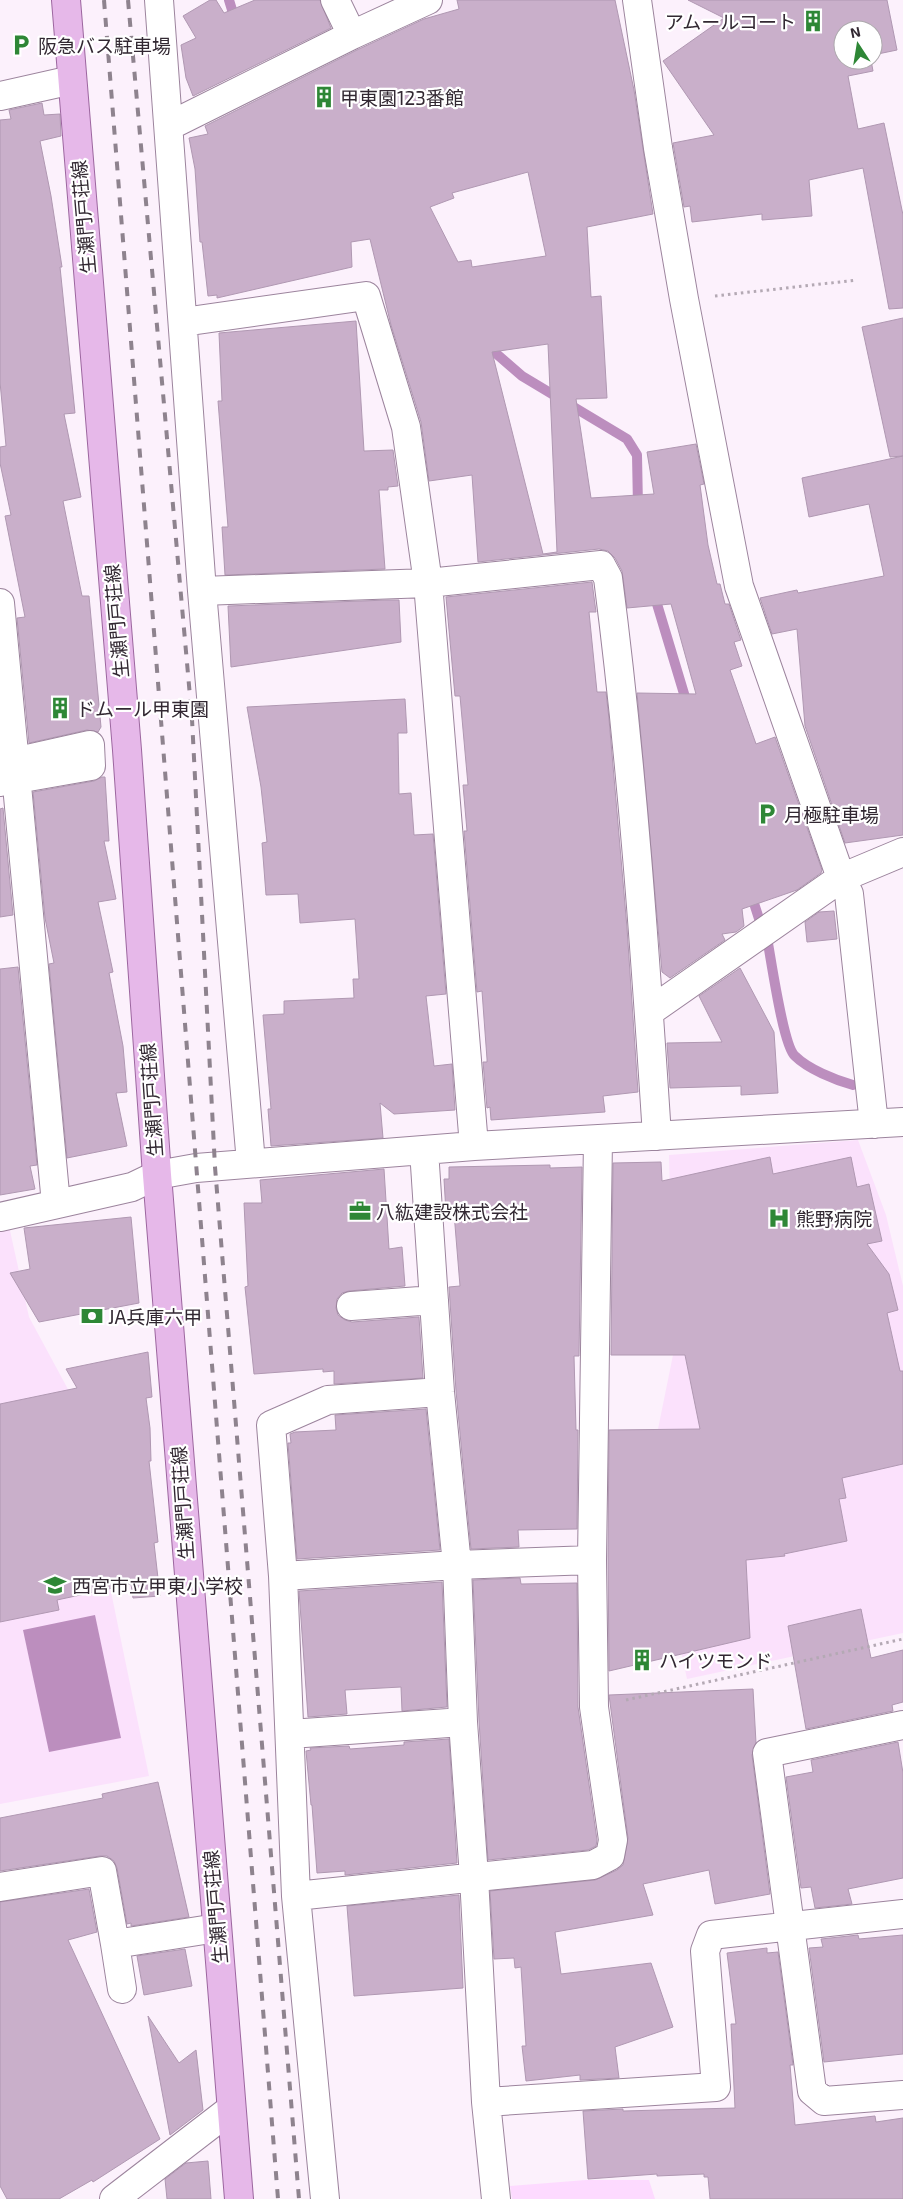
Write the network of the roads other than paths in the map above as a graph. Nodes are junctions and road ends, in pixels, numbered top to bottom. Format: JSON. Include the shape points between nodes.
{"nodes":[{"id":1,"x":66,"y":0,"type":"edge"},
{"id":2,"x":159,"y":0,"type":"edge"},
{"id":3,"x":335,"y":0,"type":"edge"},
{"id":4,"x":428,"y":0,"type":"edge"},
{"id":5,"x":637,"y":0,"type":"edge"},
{"id":6,"x":352,"y":35,"type":"junction"},
{"id":7,"x":72,"y":80,"type":"junction"},
{"id":8,"x":0,"y":96,"type":"edge"},
{"id":9,"x":169,"y":126,"type":"junction"},
{"id":10,"x":184,"y":322,"type":"junction"},
{"id":11,"x":428,"y":583,"type":"junction"},
{"id":12,"x":202,"y":591,"type":"junction"},
{"id":13,"x":0,"y":602,"type":"edge"},
{"id":14,"x":8,"y":772,"type":"edge"},
{"id":15,"x":903,"y":852,"type":"edge"},
{"id":16,"x":841,"y":878,"type":"junction"},
{"id":17,"x":649,"y":1012,"type":"junction"},
{"id":18,"x":903,"y":1122,"type":"edge"},
{"id":19,"x":874,"y":1124,"type":"junction"},
{"id":20,"x":657,"y":1136,"type":"junction"},
{"id":21,"x":598,"y":1140,"type":"junction"},
{"id":22,"x":474,"y":1146,"type":"junction"},
{"id":23,"x":424,"y":1150,"type":"junction"},
{"id":24,"x":251,"y":1163,"type":"junction"},
{"id":25,"x":157,"y":1175,"type":"junction"},
{"id":26,"x":56,"y":1204,"type":"junction"},
{"id":27,"x":0,"y":1217,"type":"edge"},
{"id":28,"x":434,"y":1300,"type":"junction"},
{"id":29,"x":351,"y":1306,"type":"dead end"},
{"id":30,"x":440,"y":1392,"type":"junction"},
{"id":31,"x":592,"y":1560,"type":"junction"},
{"id":32,"x":457,"y":1565,"type":"junction"},
{"id":33,"x":283,"y":1576,"type":"junction"},
{"id":34,"x":463,"y":1722,"type":"junction"},
{"id":35,"x":903,"y":1725,"type":"edge"},
{"id":36,"x":290,"y":1734,"type":"junction"},
{"id":37,"x":474,"y":1877,"type":"junction"},
{"id":38,"x":0,"y":1887,"type":"edge"},
{"id":39,"x":296,"y":1896,"type":"junction"},
{"id":40,"x":903,"y":1914,"type":"edge"},
{"id":41,"x":791,"y":1926,"type":"junction"},
{"id":42,"x":217,"y":1928,"type":"junction"},
{"id":43,"x":115,"y":1944,"type":"junction"},
{"id":44,"x":122,"y":1989,"type":"dead end"},
{"id":45,"x":903,"y":2095,"type":"edge"},
{"id":46,"x":486,"y":2102,"type":"junction"},
{"id":47,"x":232,"y":2109,"type":"junction"},
{"id":48,"x":114,"y":2199,"type":"edge"},
{"id":49,"x":239,"y":2199,"type":"edge"},
{"id":50,"x":325,"y":2199,"type":"edge"},
{"id":51,"x":496,"y":2199,"type":"edge"}],
"edges":[{"from":1,"to":7,"type":"main road","name":"生瀬門戸荘線"},
{"from":2,"to":9,"type":"street"},
{"from":3,"to":6,"type":"street"},
{"from":4,"to":6,"type":"street"},
{"from":5,"to":16,"type":"street","via":[[684,299],[739,586]]},
{"from":6,"to":9,"type":"street"},
{"from":7,"to":8,"type":"street"},
{"from":7,"to":25,"type":"main road","name":"生瀬門戸荘線","via":[[126,740]]},
{"from":9,"to":10,"type":"street"},
{"from":10,"to":11,"type":"street","via":[[366,296],[406,427]]},
{"from":10,"to":12,"type":"street"},
{"from":11,"to":12,"type":"street"},
{"from":11,"to":17,"type":"street","via":[[601,566],[608,578],[621,681]]},
{"from":11,"to":22,"type":"street"},
{"from":12,"to":24,"type":"street"},
{"from":13,"to":14,"type":"street"},
{"from":14,"to":26,"type":"street"},
{"from":15,"to":16,"type":"street"},
{"from":16,"to":17,"type":"street"},
{"from":16,"to":19,"type":"street","via":[[850,894]]},
{"from":17,"to":20,"type":"street"},
{"from":18,"to":19,"type":"street"},
{"from":19,"to":20,"type":"street"},
{"from":20,"to":21,"type":"street"},
{"from":21,"to":22,"type":"street"},
{"from":21,"to":31,"type":"street"},
{"from":22,"to":23,"type":"street"},
{"from":23,"to":24,"type":"street"},
{"from":23,"to":28,"type":"street"},
{"from":24,"to":25,"type":"street"},
{"from":25,"to":26,"type":"street","via":[[132,1187]]},
{"from":25,"to":42,"type":"main road","name":"生瀬門戸荘線"},
{"from":26,"to":27,"type":"street"},
{"from":28,"to":29,"type":"street"},
{"from":28,"to":30,"type":"street"},
{"from":30,"to":32,"type":"street"},
{"from":30,"to":33,"type":"street","via":[[328,1400],[271,1425]]},
{"from":31,"to":32,"type":"street"},
{"from":31,"to":37,"type":"street","via":[[594,1707],[613,1840],[610,1856],[593,1865]]},
{"from":32,"to":33,"type":"street"},
{"from":32,"to":34,"type":"street"},
{"from":33,"to":36,"type":"street"},
{"from":34,"to":36,"type":"street"},
{"from":34,"to":37,"type":"street"},
{"from":35,"to":41,"type":"street","via":[[767,1753]]},
{"from":36,"to":39,"type":"street"},
{"from":37,"to":39,"type":"street"},
{"from":37,"to":46,"type":"street"},
{"from":38,"to":43,"type":"street","via":[[102,1871]]},
{"from":39,"to":50,"type":"street"},
{"from":40,"to":41,"type":"street"},
{"from":41,"to":45,"type":"street","via":[[812,2091],[824,2101]]},
{"from":41,"to":46,"type":"street","via":[[711,1935],[705,1951],[716,2087]]},
{"from":42,"to":43,"type":"street"},
{"from":42,"to":47,"type":"main road","name":"生瀬門戸荘線"},
{"from":43,"to":44,"type":"street"},
{"from":46,"to":51,"type":"street"},
{"from":47,"to":48,"type":"street"},
{"from":47,"to":49,"type":"main road","name":"生瀬門戸荘線"}]}
